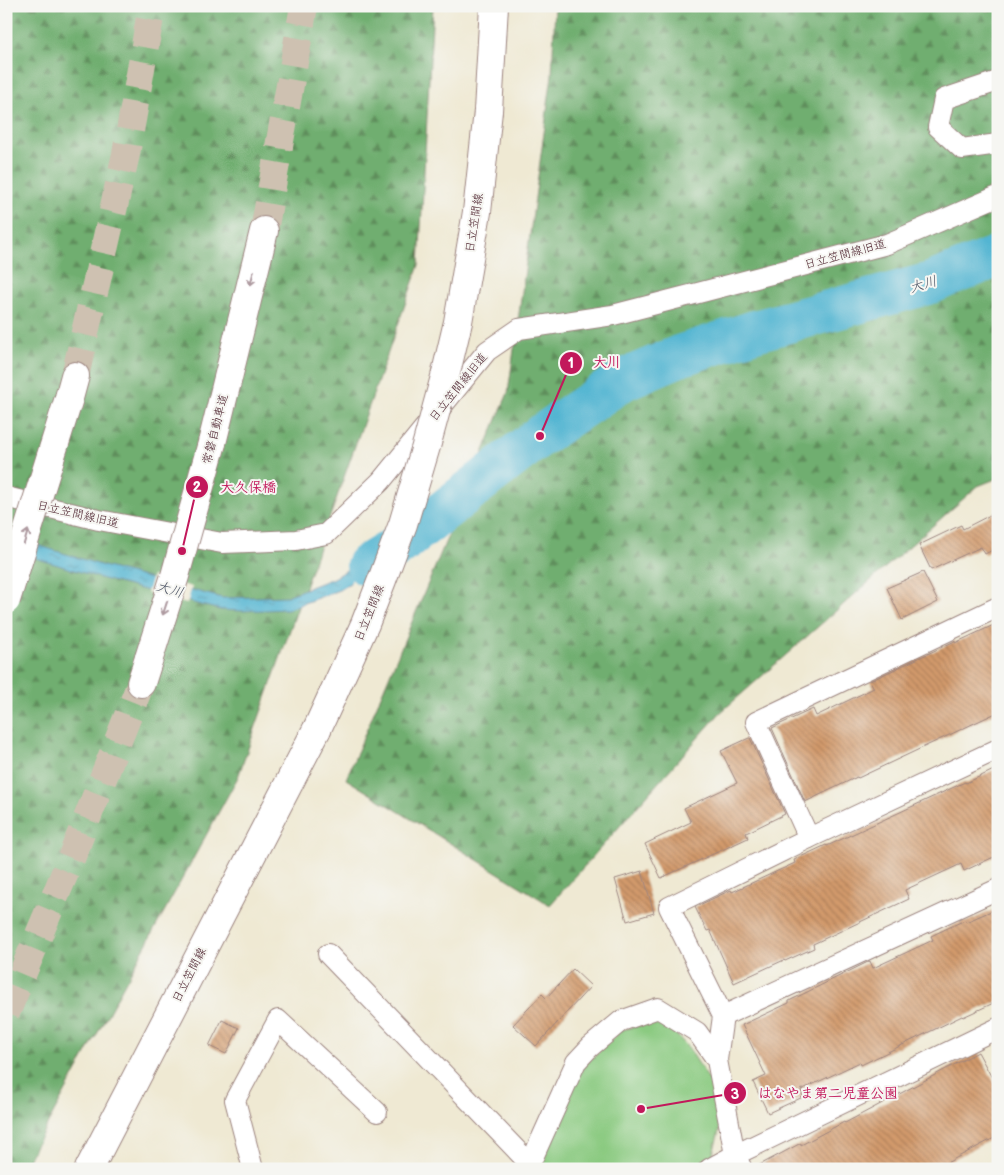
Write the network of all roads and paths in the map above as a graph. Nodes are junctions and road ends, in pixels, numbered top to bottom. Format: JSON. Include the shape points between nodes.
{"nodes":[{"id":1,"x":494,"y":6,"type":"edge"},
{"id":2,"x":998,"y":80,"type":"edge"},
{"id":3,"x":998,"y":144,"type":"edge"},
{"id":4,"x":998,"y":196,"type":"edge"},
{"id":5,"x":264,"y":231,"type":"tunnel mouth"},
{"id":6,"x":72,"y":387,"type":"tunnel mouth"},
{"id":7,"x":6,"y":497,"type":"edge"},
{"id":8,"x":6,"y":600,"type":"edge"},
{"id":9,"x":998,"y":607,"type":"edge"},
{"id":10,"x":141,"y":683,"type":"tunnel mouth"},
{"id":11,"x":998,"y":749,"type":"edge"},
{"id":12,"x":809,"y":838,"type":"junction"},
{"id":13,"x":998,"y":889,"type":"edge"},
{"id":14,"x":328,"y":954,"type":"dead end"},
{"id":15,"x":723,"y":1016,"type":"junction"},
{"id":16,"x":995,"y":1035,"type":"edge"},
{"id":17,"x":717,"y":1060,"type":"junction"},
{"id":18,"x":377,"y":1112,"type":"dead end"},
{"id":19,"x":738,"y":1162,"type":"edge"},
{"id":20,"x":88,"y":1169,"type":"edge"},
{"id":21,"x":253,"y":1169,"type":"edge"},
{"id":22,"x":709,"y":1169,"type":"edge"}],
"edges":[{"from":1,"to":20,"type":"main road","name":"日立笠間線","bridge":true,"via":[[488,111],[477,212],[463,294],[445,378],[403,524],[365,624],[317,729]]},
{"from":2,"to":3,"type":"street","via":[[944,99],[938,128],[962,149]]},
{"from":4,"to":7,"type":"street","name":"日立笠間線旧道","via":[[887,244],[613,315],[518,329],[487,351],[381,481],[326,534],[296,540],[222,543],[99,520]]},
{"from":5,"to":10,"type":"main road","name":"常磐自動車道","one_way":true,"bridge":true,"via":[[212,443],[178,567]]},
{"from":8,"to":6,"type":"main road","one_way":true,"bridge":true},
{"from":9,"to":12,"type":"street","via":[[756,722]]},
{"from":11,"to":12,"type":"street"},
{"from":12,"to":15,"type":"street","via":[[669,907]]},
{"from":13,"to":15,"type":"street"},
{"from":14,"to":17,"type":"street","via":[[530,1164],[576,1062],[621,1021],[658,1008],[697,1032]]},
{"from":15,"to":17,"type":"street"},
{"from":16,"to":19,"type":"street"},
{"from":17,"to":19,"type":"street"},
{"from":18,"to":21,"type":"street","via":[[278,1020],[236,1100]]},
{"from":19,"to":22,"type":"street"}]}
